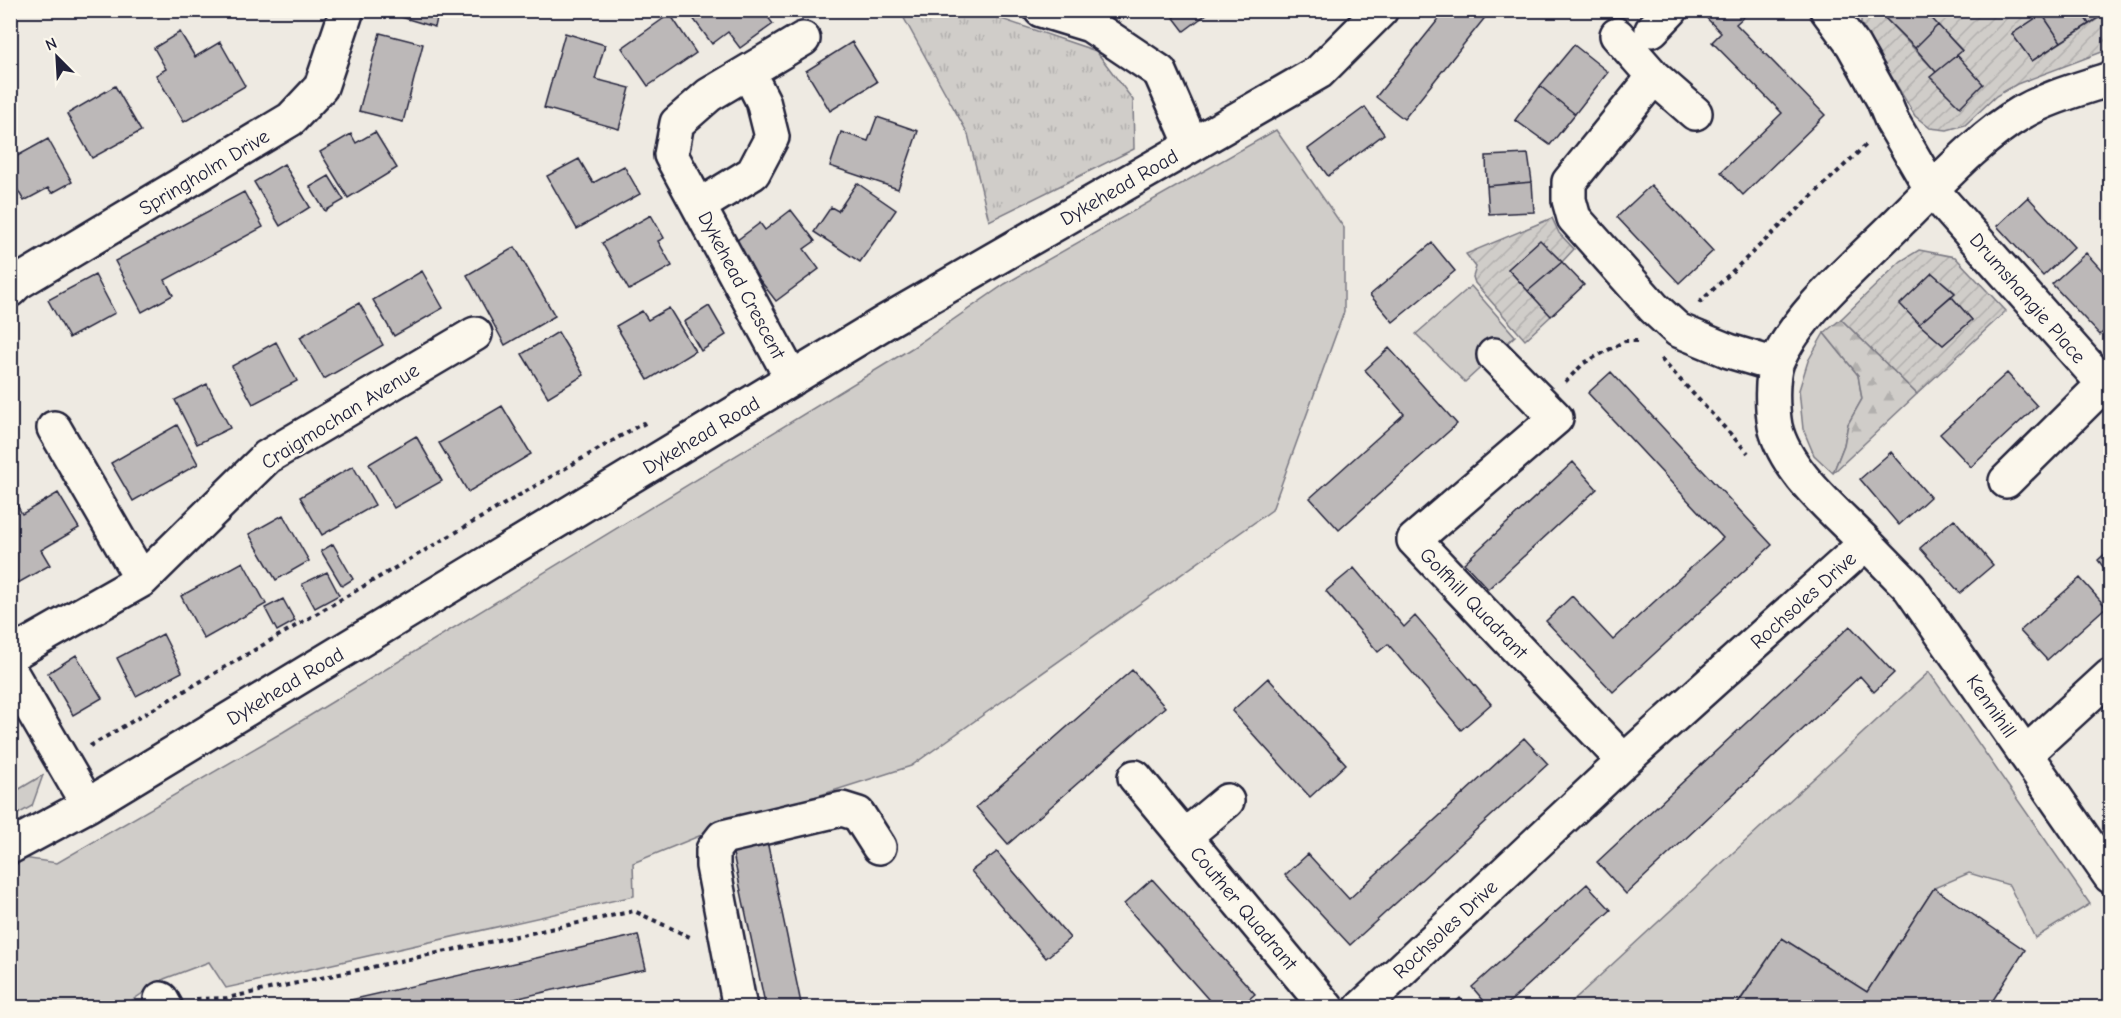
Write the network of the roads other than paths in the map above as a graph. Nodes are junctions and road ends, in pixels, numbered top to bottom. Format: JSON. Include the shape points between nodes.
{"nodes":[{"id":1,"x":347,"y":10,"type":"edge"},
{"id":2,"x":1041,"y":10,"type":"edge"},
{"id":3,"x":1381,"y":10,"type":"edge"},
{"id":4,"x":1827,"y":10,"type":"edge"},
{"id":5,"x":1094,"y":18,"type":"edge"},
{"id":6,"x":1617,"y":35,"type":"dead end"},
{"id":7,"x":803,"y":39,"type":"dead end"},
{"id":8,"x":748,"y":72,"type":"junction"},
{"id":9,"x":1654,"y":76,"type":"junction"},
{"id":10,"x":2110,"y":79,"type":"edge"},
{"id":11,"x":1695,"y":113,"type":"dead end"},
{"id":12,"x":1192,"y":145,"type":"junction"},
{"id":13,"x":1932,"y":190,"type":"junction"},
{"id":14,"x":696,"y":198,"type":"junction"},
{"id":15,"x":10,"y":290,"type":"edge"},
{"id":16,"x":475,"y":334,"type":"dead end"},
{"id":17,"x":1494,"y":355,"type":"dead end"},
{"id":18,"x":1776,"y":365,"type":"junction"},
{"id":19,"x":792,"y":379,"type":"junction"},
{"id":20,"x":2107,"y":381,"type":"edge"},
{"id":21,"x":54,"y":428,"type":"dead end"},
{"id":22,"x":2006,"y":481,"type":"dead end"},
{"id":23,"x":1866,"y":543,"type":"junction"},
{"id":24,"x":142,"y":580,"type":"junction"},
{"id":25,"x":10,"y":656,"type":"edge"},
{"id":26,"x":10,"y":671,"type":"edge"},
{"id":27,"x":2110,"y":676,"type":"edge"},
{"id":28,"x":2025,"y":754,"type":"junction"},
{"id":29,"x":1624,"y":761,"type":"junction"},
{"id":30,"x":1135,"y":777,"type":"dead end"},
{"id":31,"x":1227,"y":801,"type":"dead end"},
{"id":32,"x":88,"y":806,"type":"junction"},
{"id":33,"x":1185,"y":836,"type":"junction"},
{"id":34,"x":10,"y":847,"type":"edge"},
{"id":35,"x":879,"y":847,"type":"dead end"},
{"id":36,"x":2110,"y":876,"type":"edge"},
{"id":37,"x":740,"y":1008,"type":"edge"},
{"id":38,"x":1327,"y":1008,"type":"edge"},
{"id":39,"x":1361,"y":1008,"type":"edge"}],
"edges":[{"from":1,"to":15,"type":"street","name":"Springholm Drive","via":[[321,87],[291,119]]},
{"from":2,"to":5,"type":"street"},
{"from":3,"to":12,"type":"street","name":"Dykehead Road","via":[[1319,72]]},
{"from":4,"to":13,"type":"street","name":"Drumshangie Place","via":[[1853,45]]},
{"from":5,"to":12,"type":"street","via":[[1160,72]]},
{"from":6,"to":9,"type":"street"},
{"from":7,"to":8,"type":"street","name":"Dykehead Crescent"},
{"from":8,"to":14,"type":"street","name":"Dykehead Crescent","via":[[709,96],[677,123],[670,155]]},
{"from":8,"to":14,"type":"street","via":[[763,101],[772,137],[753,172]]},
{"from":9,"to":11,"type":"street"},
{"from":9,"to":18,"type":"street","via":[[1569,182],[1574,218],[1678,330]]},
{"from":10,"to":13,"type":"street","name":"Rochsoles Drive","via":[[2055,96],[2020,114],[1982,142]]},
{"from":12,"to":19,"type":"street","name":"Dykehead Road"},
{"from":13,"to":18,"type":"street","name":"Rochsoles Drive","via":[[1820,301],[1790,338]]},
{"from":13,"to":20,"type":"street","name":"Drumshangie Place"},
{"from":14,"to":19,"type":"street","name":"Dykehead Crescent"},
{"from":16,"to":24,"type":"street","name":"Craigmochan Avenue","via":[[267,457]]},
{"from":17,"to":29,"type":"street","name":"Golfhill Quadrant","via":[[1556,418],[1414,540]]},
{"from":18,"to":23,"type":"street","name":"Rochsoles Drive","via":[[1775,425],[1783,450],[1796,471]]},
{"from":19,"to":32,"type":"street","name":"Dykehead Road"},
{"from":20,"to":22,"type":"street","name":"Drumshangie Place"},
{"from":21,"to":24,"type":"street"},
{"from":23,"to":28,"type":"street","name":"Kennihill","via":[[1910,588]]},
{"from":23,"to":29,"type":"street","name":"Rochsoles Drive"},
{"from":24,"to":25,"type":"street","name":"Craigmochan Avenue"},
{"from":26,"to":32,"type":"street"},
{"from":27,"to":28,"type":"street"},
{"from":28,"to":36,"type":"street","name":"Kennihill"},
{"from":29,"to":39,"type":"street","name":"Rochsoles Drive"},
{"from":30,"to":33,"type":"street","name":"Couther Quadrant"},
{"from":31,"to":33,"type":"street","name":"Couther Quadrant"},
{"from":32,"to":34,"type":"street","name":"Dykehead Road"},
{"from":33,"to":38,"type":"street","name":"Couther Quadrant"},
{"from":35,"to":37,"type":"street","via":[[858,814],[842,809],[723,837],[713,850],[713,866]]}]}
